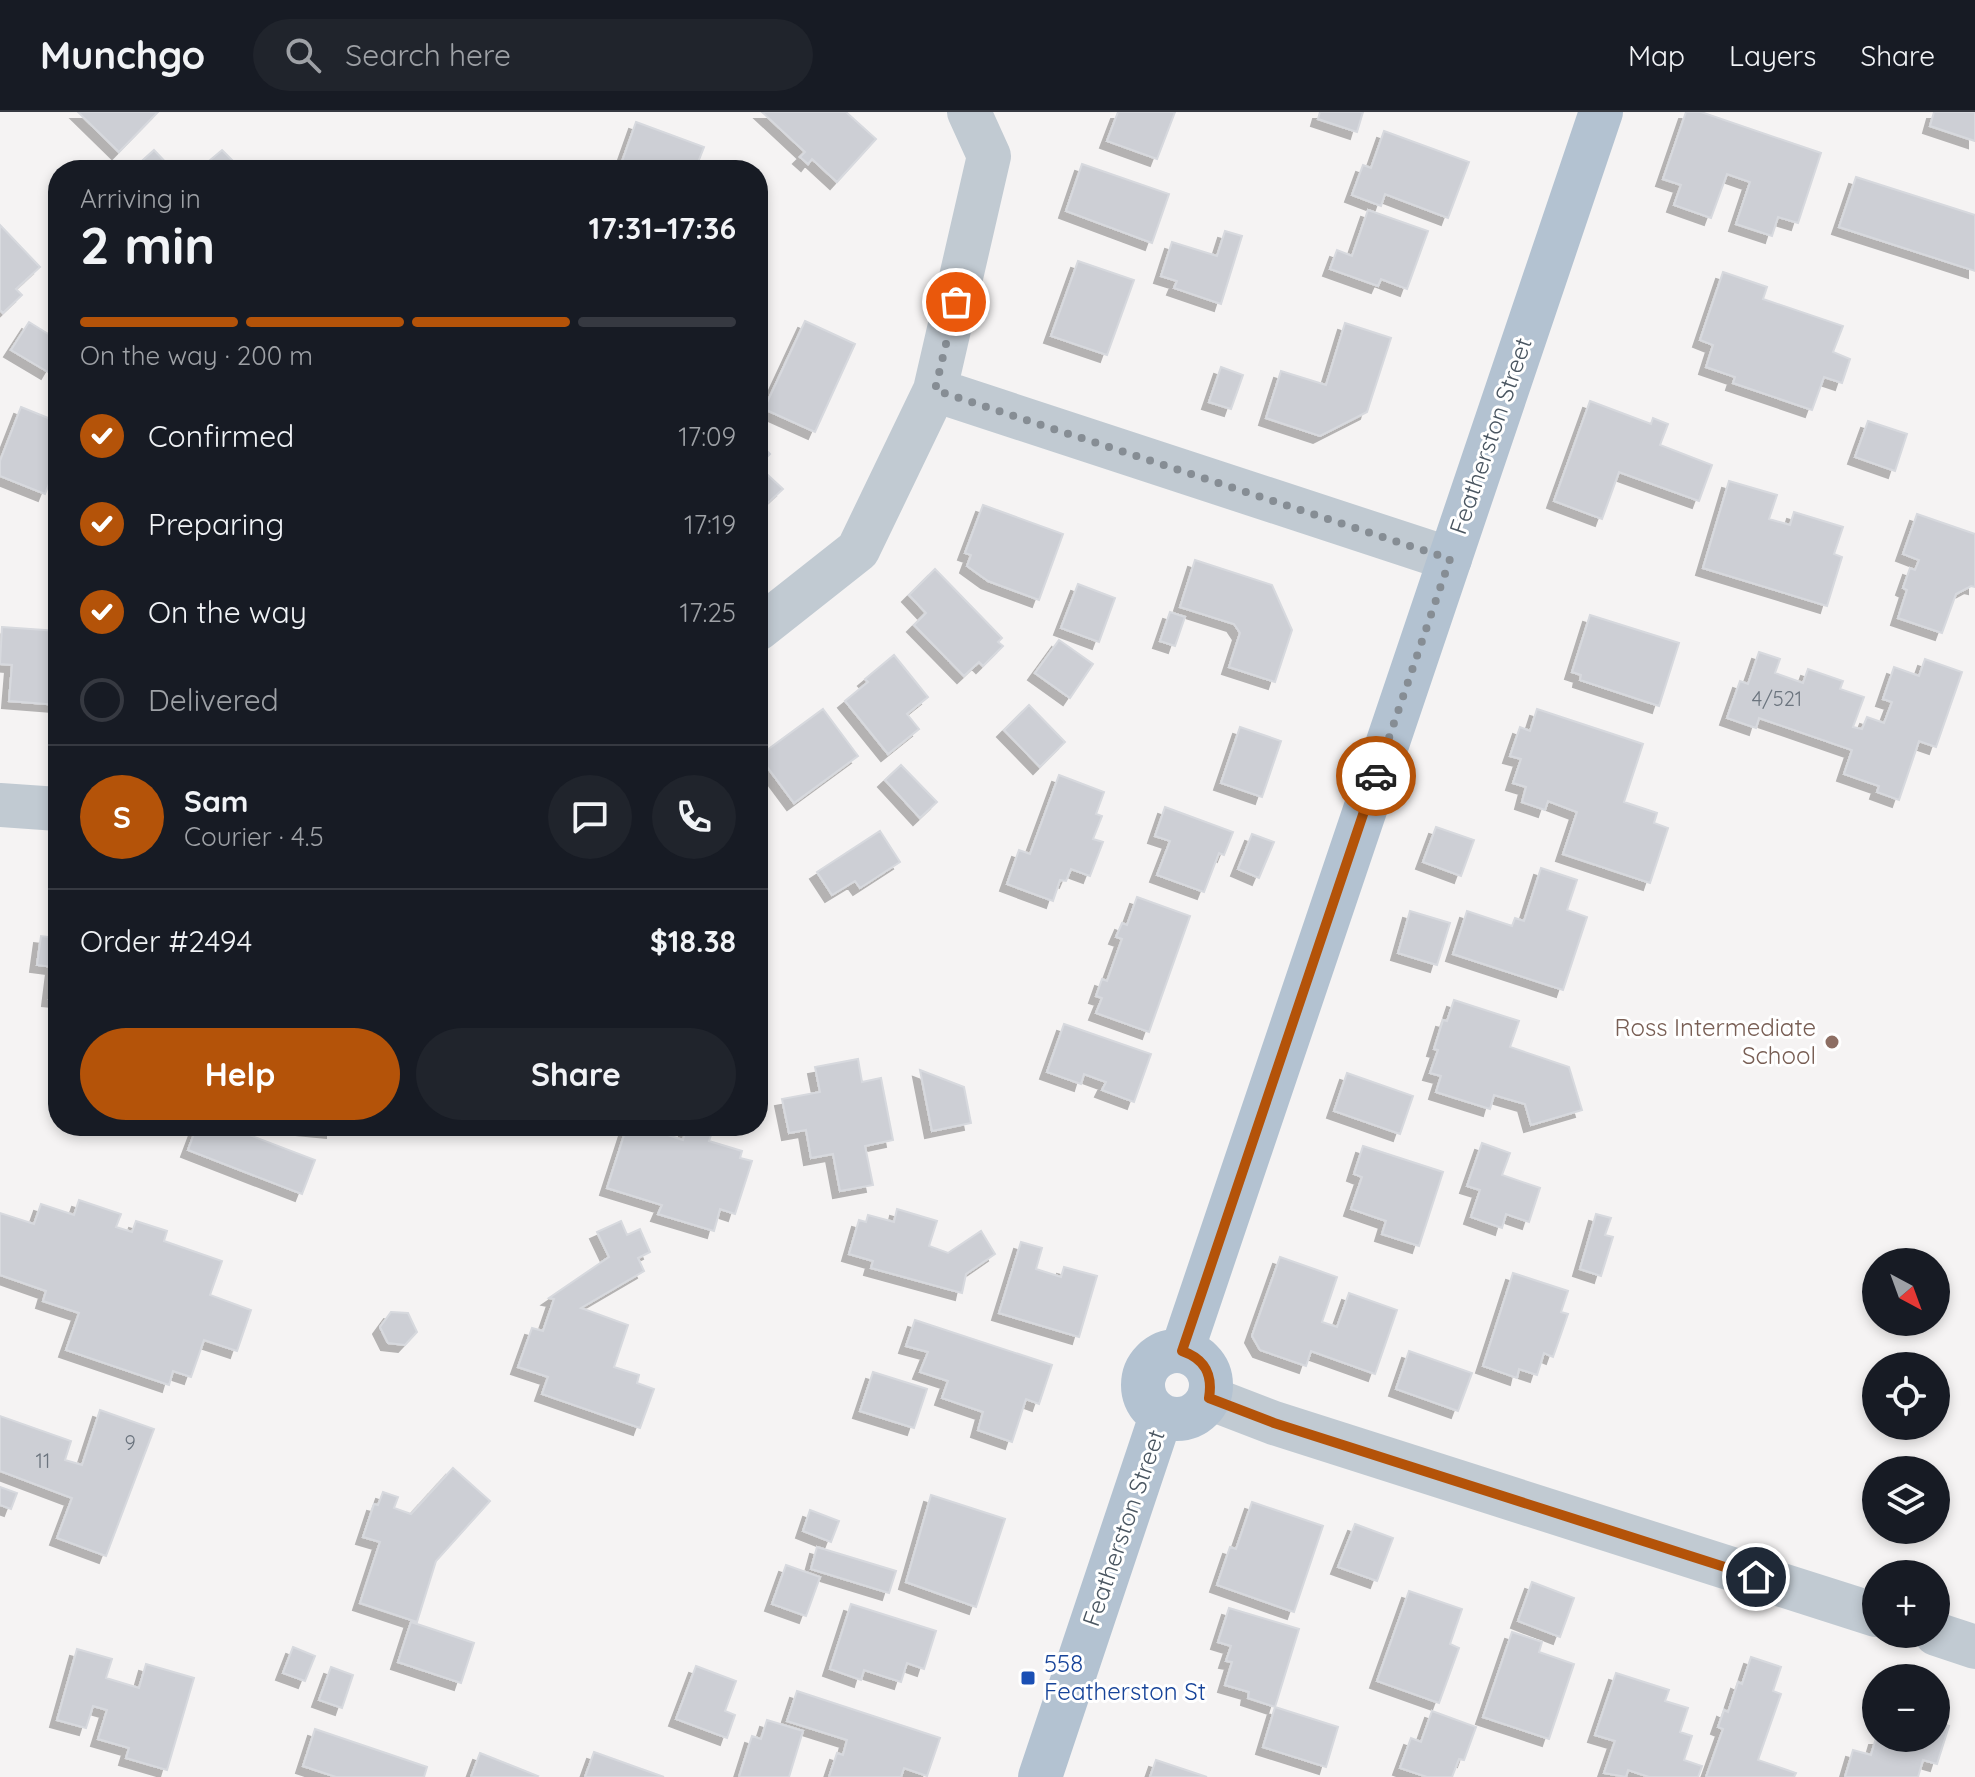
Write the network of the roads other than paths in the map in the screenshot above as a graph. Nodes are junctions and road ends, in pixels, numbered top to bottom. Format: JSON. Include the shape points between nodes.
{"nodes":[{"id":1,"x":969,"y":112,"type":"edge"},
{"id":2,"x":1601,"y":112,"type":"edge"},
{"id":3,"x":935,"y":390,"type":"junction"},
{"id":4,"x":1450,"y":559,"type":"junction"},
{"id":5,"x":768,"y":621,"type":"edge"},
{"id":6,"x":0,"y":805,"type":"edge"},
{"id":7,"x":48,"y":808,"type":"edge"},
{"id":8,"x":1182,"y":1351,"type":"junction"},
{"id":9,"x":1209,"y":1398,"type":"junction"},
{"id":10,"x":1161,"y":1416,"type":"junction"},
{"id":11,"x":1862,"y":1611,"type":"edge"},
{"id":12,"x":1950,"y":1639,"type":"edge"},
{"id":13,"x":1975,"y":1647,"type":"edge"},
{"id":14,"x":1040,"y":1777,"type":"edge"}],
"edges":[{"from":1,"to":3,"type":"street","via":[[989,156]]},
{"from":2,"to":4,"type":"main road","name":"Featherston Street"},
{"from":3,"to":4,"type":"street"},
{"from":3,"to":5,"type":"street","via":[[858,550]]},
{"from":4,"to":8,"type":"main road","name":"Featherston Street"},
{"from":6,"to":7,"type":"street"},
{"from":8,"to":9,"type":"main road","via":[[1203,1363],[1209,1374]]},
{"from":8,"to":10,"type":"main road","via":[[1159,1356],[1144,1375],[1145,1398]]},
{"from":9,"to":10,"type":"main road","via":[[1194,1415]]},
{"from":9,"to":11,"type":"street"},
{"from":10,"to":14,"type":"main road","name":"Featherston Street"},
{"from":12,"to":13,"type":"street"}]}
